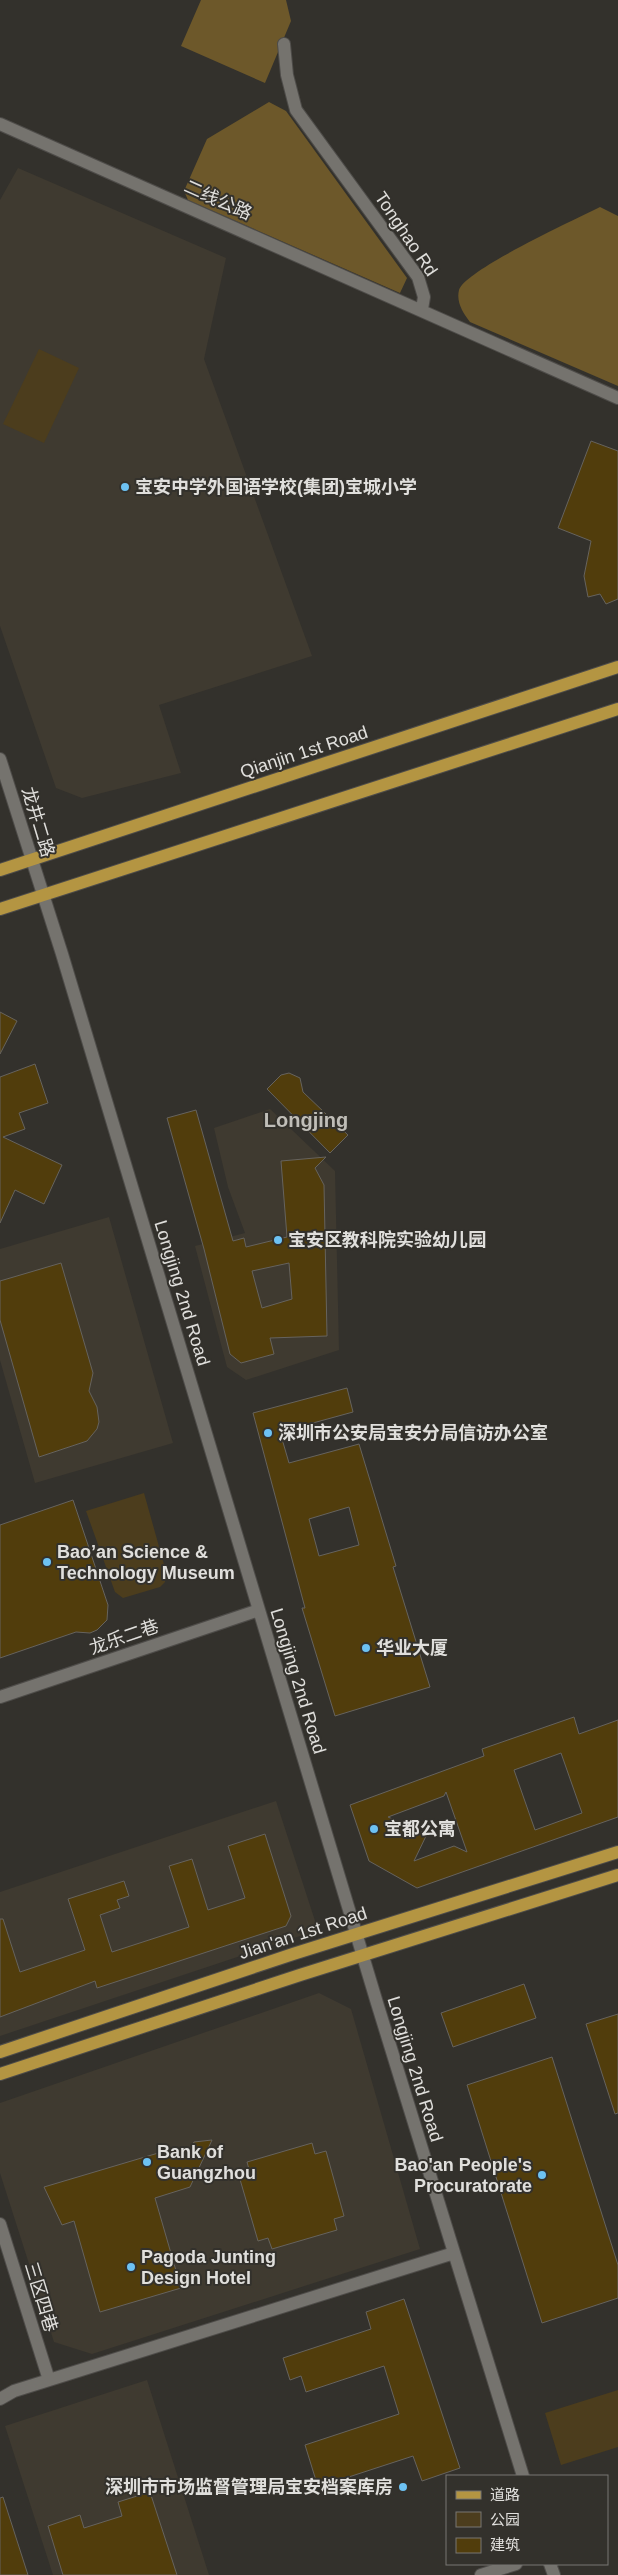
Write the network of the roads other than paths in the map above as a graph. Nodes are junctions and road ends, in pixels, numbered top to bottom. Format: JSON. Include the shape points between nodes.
{"nodes":[{"id":1,"x":284,"y":44,"type":"dead end"},
{"id":2,"x":0,"y":124,"type":"edge"},
{"id":3,"x":422,"y":309,"type":"junction"},
{"id":4,"x":618,"y":398,"type":"edge"},
{"id":5,"x":618,"y":667,"type":"edge"},
{"id":6,"x":618,"y":709,"type":"edge"},
{"id":7,"x":0,"y":759,"type":"edge"},
{"id":8,"x":31,"y":860,"type":"junction"},
{"id":9,"x":0,"y":870,"type":"edge"},
{"id":10,"x":42,"y":896,"type":"junction"},
{"id":11,"x":0,"y":909,"type":"edge"},
{"id":12,"x":259,"y":1610,"type":"junction"},
{"id":13,"x":0,"y":1697,"type":"edge"},
{"id":14,"x":618,"y":1852,"type":"edge"},
{"id":15,"x":618,"y":1875,"type":"edge"},
{"id":16,"x":356,"y":1934,"type":"junction"},
{"id":17,"x":362,"y":1956,"type":"junction"},
{"id":18,"x":0,"y":2052,"type":"edge"},
{"id":19,"x":0,"y":2074,"type":"edge"},
{"id":20,"x":0,"y":2224,"type":"edge"},
{"id":21,"x":454,"y":2253,"type":"junction"},
{"id":22,"x":49,"y":2380,"type":"junction"},
{"id":23,"x":0,"y":2399,"type":"edge"},
{"id":24,"x":523,"y":2475,"type":"edge"},
{"id":25,"x":513,"y":2565,"type":"edge"},
{"id":26,"x":481,"y":2575,"type":"edge"}],
"edges":[{"from":1,"to":3,"type":"street","name":"Tonghao Rd","via":[[287,75],[296,110],[418,277],[424,297]]},
{"from":2,"to":3,"type":"street","name":"二线公路"},
{"from":3,"to":4,"type":"street"},
{"from":5,"to":8,"type":"main road","name":"Qianjin 1st Road"},
{"from":6,"to":10,"type":"main road"},
{"from":7,"to":8,"type":"street","name":"龙井二路"},
{"from":8,"to":9,"type":"main road","name":"Qianjin 1st Road"},
{"from":8,"to":10,"type":"street","name":"龙井二路"},
{"from":10,"to":11,"type":"main road"},
{"from":10,"to":12,"type":"street","name":"Longjing 2nd Road"},
{"from":12,"to":13,"type":"street","name":"龙乐二巷"},
{"from":12,"to":16,"type":"street","name":"Longjing 2nd Road"},
{"from":14,"to":16,"type":"main road","name":"Jian'an 1st Road"},
{"from":15,"to":17,"type":"main road"},
{"from":16,"to":17,"type":"street","name":"Longjing 2nd Road"},
{"from":16,"to":18,"type":"main road","name":"Jian'an 1st Road"},
{"from":17,"to":19,"type":"main road"},
{"from":17,"to":21,"type":"street","name":"Longjing 2nd Road"},
{"from":20,"to":22,"type":"street","name":"三区四巷"},
{"from":21,"to":22,"type":"street"},
{"from":21,"to":24,"type":"street","name":"Longjing 2nd Road"},
{"from":22,"to":23,"type":"street"},
{"from":25,"to":26,"type":"street"}]}
